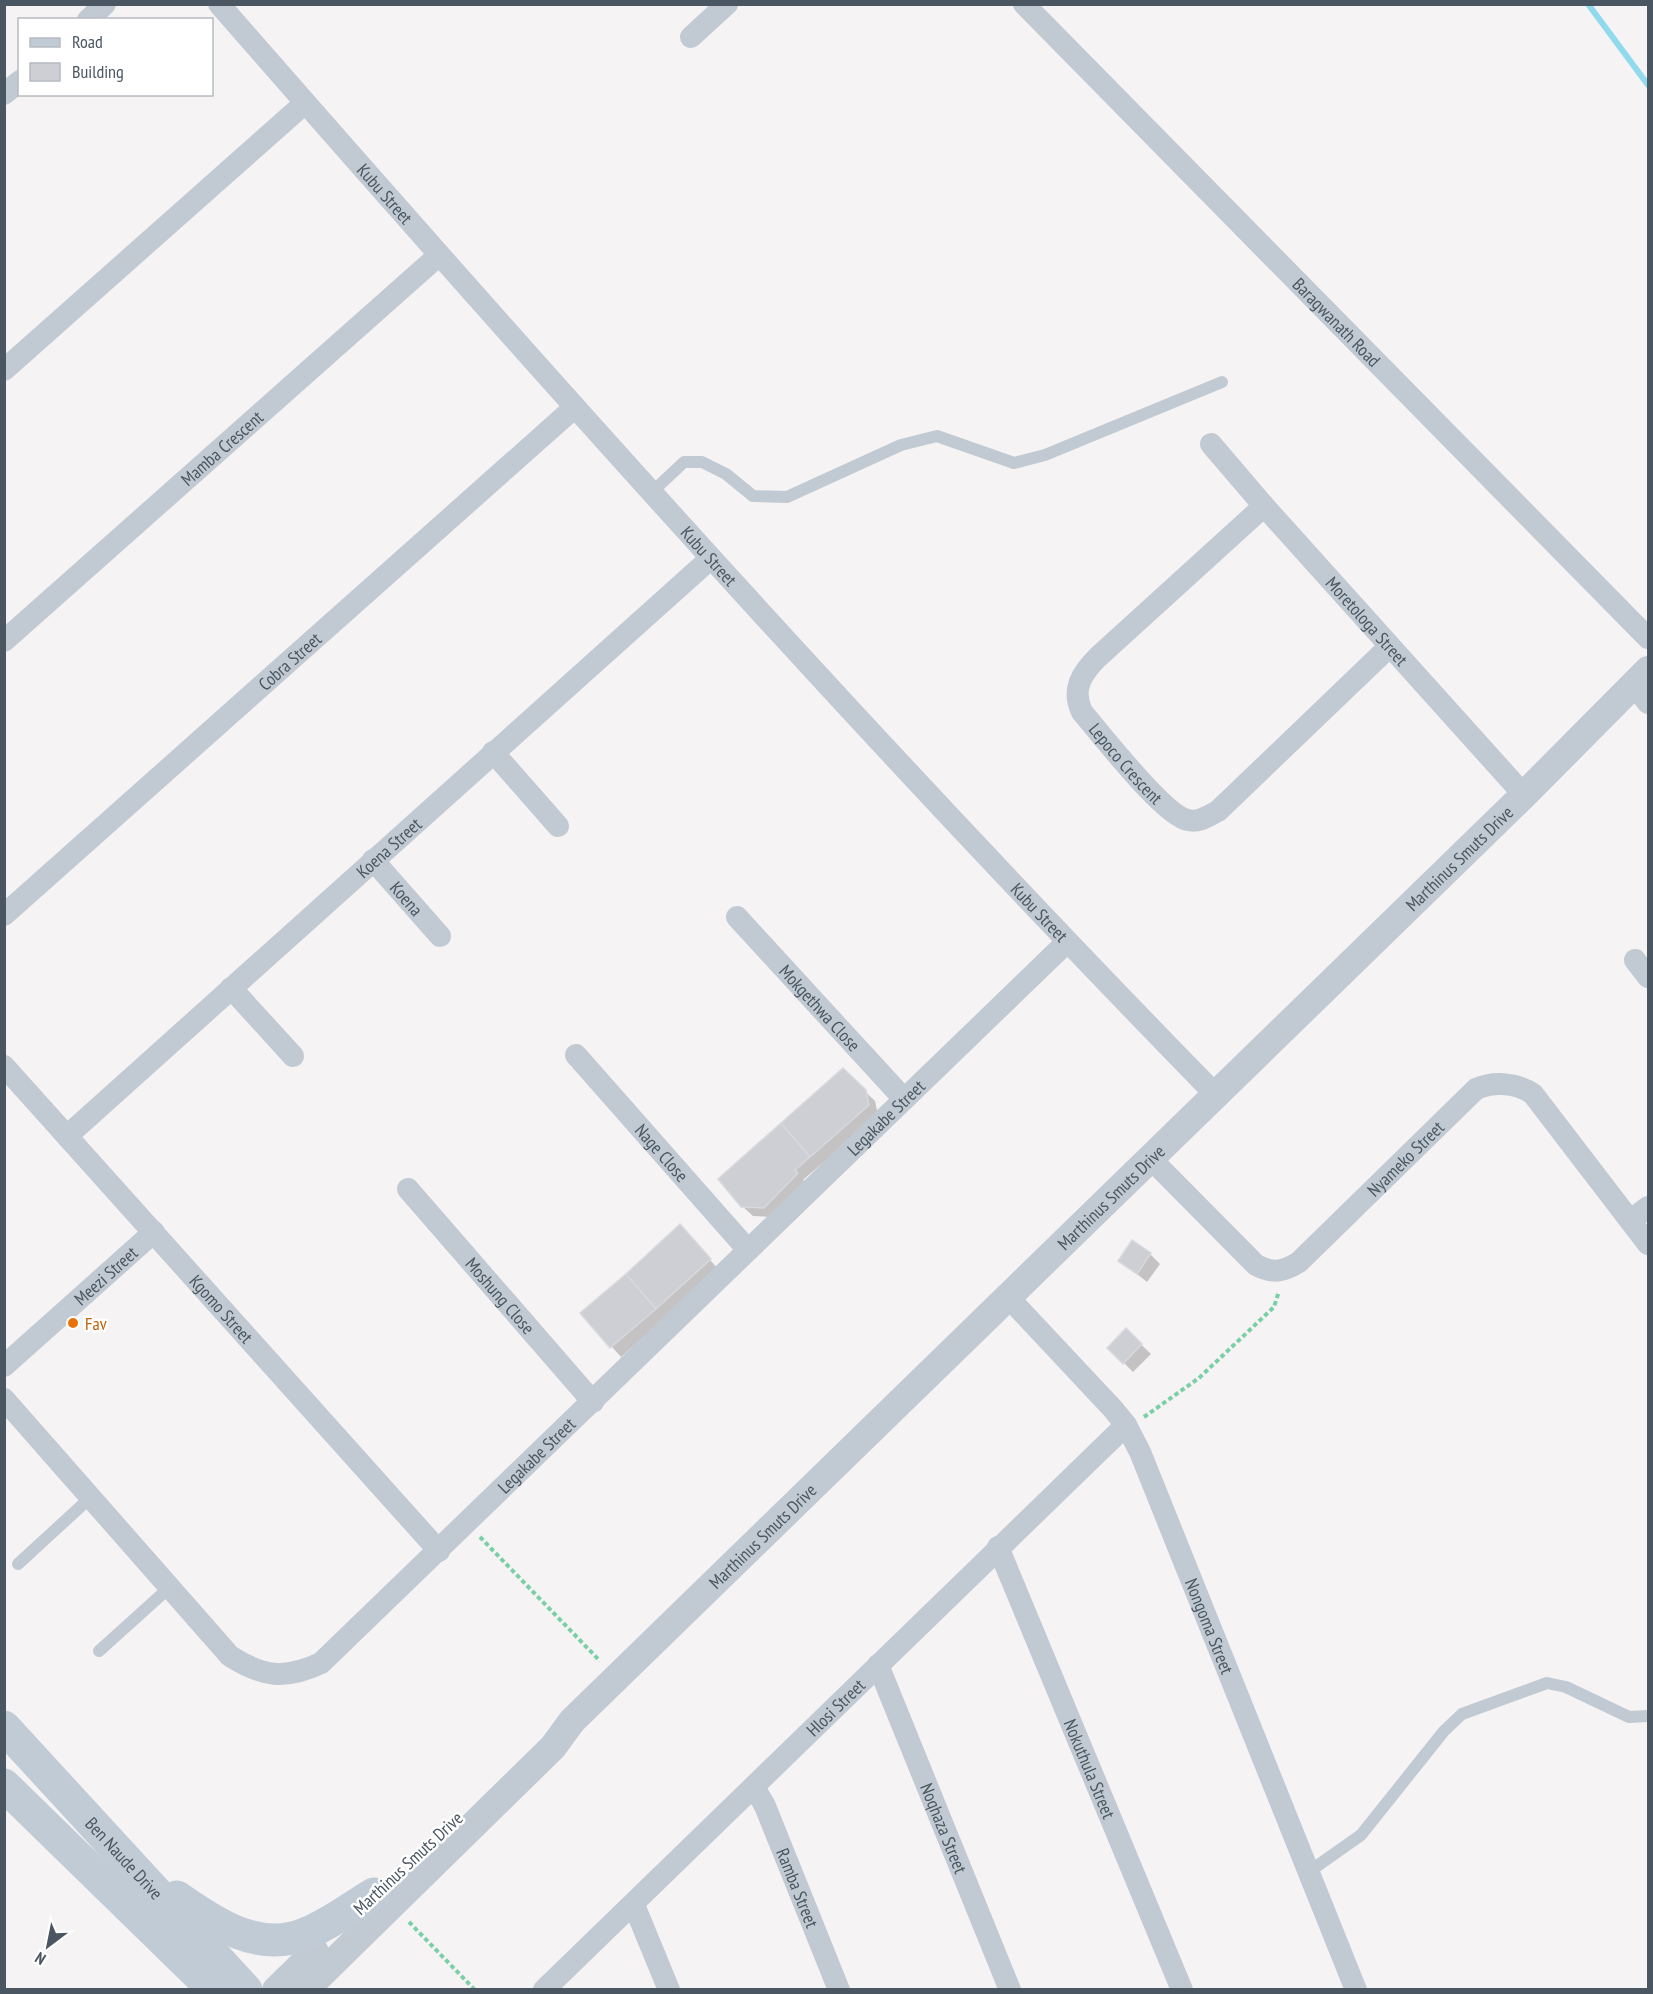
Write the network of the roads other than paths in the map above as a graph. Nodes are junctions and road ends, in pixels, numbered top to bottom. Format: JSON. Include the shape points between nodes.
{"nodes":[{"id":1,"x":105,"y":4,"type":"edge"},
{"id":2,"x":219,"y":4,"type":"edge"},
{"id":3,"x":727,"y":4,"type":"edge"},
{"id":4,"x":1024,"y":4,"type":"edge"},
{"id":5,"x":90,"y":18,"type":"edge"},
{"id":6,"x":691,"y":37,"type":"dead end"},
{"id":7,"x":18,"y":83,"type":"edge"},
{"id":8,"x":4,"y":94,"type":"edge"},
{"id":9,"x":305,"y":103,"type":"junction"},
{"id":10,"x":438,"y":256,"type":"junction"},
{"id":11,"x":4,"y":370,"type":"edge"},
{"id":12,"x":1222,"y":382,"type":"dead end"},
{"id":13,"x":574,"y":407,"type":"junction"},
{"id":14,"x":1211,"y":444,"type":"dead end"},
{"id":15,"x":651,"y":493,"type":"junction"},
{"id":16,"x":1264,"y":506,"type":"junction"},
{"id":17,"x":710,"y":559,"type":"junction"},
{"id":18,"x":1648,"y":638,"type":"edge"},
{"id":19,"x":4,"y":641,"type":"edge"},
{"id":20,"x":1389,"y":647,"type":"junction"},
{"id":21,"x":1644,"y":686,"type":"edge"},
{"id":22,"x":494,"y":752,"type":"junction"},
{"id":23,"x":1524,"y":795,"type":"junction"},
{"id":24,"x":558,"y":826,"type":"dead end"},
{"id":25,"x":373,"y":861,"type":"junction"},
{"id":26,"x":4,"y":915,"type":"edge"},
{"id":27,"x":737,"y":917,"type":"dead end"},
{"id":28,"x":440,"y":936,"type":"dead end"},
{"id":29,"x":1067,"y":942,"type":"junction"},
{"id":30,"x":231,"y":988,"type":"junction"},
{"id":31,"x":576,"y":1055,"type":"dead end"},
{"id":32,"x":293,"y":1056,"type":"dead end"},
{"id":33,"x":4,"y":1066,"type":"edge"},
{"id":34,"x":1215,"y":1094,"type":"junction"},
{"id":35,"x":904,"y":1099,"type":"junction"},
{"id":36,"x":67,"y":1136,"type":"junction"},
{"id":37,"x":1150,"y":1158,"type":"junction"},
{"id":38,"x":408,"y":1189,"type":"dead end"},
{"id":39,"x":1640,"y":1214,"type":"edge"},
{"id":40,"x":154,"y":1232,"type":"junction"},
{"id":41,"x":1648,"y":1244,"type":"edge"},
{"id":42,"x":748,"y":1250,"type":"junction"},
{"id":43,"x":1008,"y":1298,"type":"junction"},
{"id":44,"x":4,"y":1366,"type":"edge"},
{"id":45,"x":4,"y":1399,"type":"edge"},
{"id":46,"x":593,"y":1402,"type":"junction"},
{"id":47,"x":1127,"y":1426,"type":"junction"},
{"id":48,"x":91,"y":1497,"type":"junction"},
{"id":49,"x":998,"y":1547,"type":"junction"},
{"id":50,"x":439,"y":1551,"type":"junction"},
{"id":51,"x":18,"y":1564,"type":"dead end"},
{"id":52,"x":170,"y":1587,"type":"junction"},
{"id":53,"x":99,"y":1651,"type":"dead end"},
{"id":54,"x":878,"y":1665,"type":"junction"},
{"id":55,"x":1648,"y":1716,"type":"edge"},
{"id":56,"x":4,"y":1727,"type":"edge"},
{"id":57,"x":4,"y":1785,"type":"edge"},
{"id":58,"x":753,"y":1787,"type":"junction"},
{"id":59,"x":1310,"y":1871,"type":"junction"},
{"id":60,"x":120,"y":1877,"type":"junction"},
{"id":61,"x":383,"y":1899,"type":"junction"},
{"id":62,"x":634,"y":1905,"type":"junction"},
{"id":63,"x":180,"y":1989,"type":"edge"},
{"id":64,"x":214,"y":1989,"type":"edge"},
{"id":65,"x":246,"y":1989,"type":"edge"},
{"id":66,"x":276,"y":1989,"type":"edge"},
{"id":67,"x":304,"y":1989,"type":"edge"},
{"id":68,"x":544,"y":1989,"type":"edge"},
{"id":69,"x":669,"y":1989,"type":"edge"},
{"id":70,"x":839,"y":1989,"type":"edge"},
{"id":71,"x":1011,"y":1989,"type":"edge"},
{"id":72,"x":1182,"y":1989,"type":"edge"},
{"id":73,"x":1356,"y":1989,"type":"edge"}],
"edges":[{"from":1,"to":5,"type":"street"},
{"from":2,"to":9,"type":"street","name":"Kubu Street"},
{"from":3,"to":6,"type":"street"},
{"from":4,"to":18,"type":"street","name":"Baragwanath Road"},
{"from":7,"to":8,"type":"street"},
{"from":9,"to":10,"type":"street","name":"Kubu Street"},
{"from":9,"to":11,"type":"street"},
{"from":10,"to":13,"type":"street","name":"Kubu Street"},
{"from":10,"to":19,"type":"street","name":"Mamba Crescent"},
{"from":12,"to":15,"type":"lane","via":[[1074,444],[1014,463],[937,436],[902,445],[787,497],[753,496],[726,474],[702,462],[684,462]]},
{"from":13,"to":15,"type":"street","name":"Kubu Street"},
{"from":13,"to":26,"type":"street","name":"Cobra Street"},
{"from":14,"to":16,"type":"street","name":"Moretologa Street"},
{"from":15,"to":17,"type":"street","name":"Kubu Street"},
{"from":16,"to":20,"type":"street","name":"Moretologa Street"},
{"from":16,"to":20,"type":"street","name":"Lepoco Crescent","via":[[1098,657],[1078,685],[1082,712],[1167,809],[1195,821],[1218,811]]},
{"from":17,"to":22,"type":"street","name":"Koena Street"},
{"from":17,"to":29,"type":"street","name":"Kubu Street"},
{"from":20,"to":23,"type":"street","name":"Moretologa Street"},
{"from":21,"to":23,"type":"street","name":"Marthinus Smuts Drive"},
{"from":22,"to":24,"type":"street"},
{"from":22,"to":25,"type":"street","name":"Koena Street"},
{"from":23,"to":34,"type":"street","name":"Marthinus Smuts Drive"},
{"from":25,"to":28,"type":"street","name":"Koena"},
{"from":25,"to":30,"type":"street","name":"Koena Street"},
{"from":27,"to":35,"type":"street","name":"Mokgethwa Close"},
{"from":29,"to":34,"type":"street","name":"Kubu Street"},
{"from":29,"to":35,"type":"street","name":"Legakabe Street"},
{"from":30,"to":32,"type":"street"},
{"from":30,"to":36,"type":"street","name":"Koena Street"},
{"from":31,"to":42,"type":"street","name":"Nage Close"},
{"from":33,"to":36,"type":"street","name":"Kgomo Street"},
{"from":34,"to":37,"type":"street","name":"Marthinus Smuts Drive"},
{"from":35,"to":42,"type":"street","name":"Legakabe Street"},
{"from":36,"to":40,"type":"street","name":"Kgomo Street"},
{"from":37,"to":39,"type":"street","name":"Nyameko Street","via":[[1256,1265],[1266,1271],[1286,1271],[1476,1089],[1514,1085],[1533,1094]]},
{"from":37,"to":43,"type":"street","name":"Marthinus Smuts Drive"},
{"from":38,"to":46,"type":"street","name":"Moshung Close"},
{"from":39,"to":41,"type":"street","name":"Nyameko Street"},
{"from":40,"to":44,"type":"street","name":"Meezi Street"},
{"from":40,"to":50,"type":"street","name":"Kgomo Street"},
{"from":42,"to":46,"type":"street","name":"Legakabe Street"},
{"from":43,"to":47,"type":"street","name":"Nongoma Street"},
{"from":43,"to":61,"type":"street","name":"Marthinus Smuts Drive","via":[[572,1721],[560,1724]]},
{"from":45,"to":48,"type":"street","name":"Legakabe Street"},
{"from":46,"to":50,"type":"street","name":"Legakabe Street"},
{"from":47,"to":49,"type":"street","name":"Hlosi Street"},
{"from":47,"to":59,"type":"street","name":"Nongoma Street"},
{"from":48,"to":51,"type":"lane"},
{"from":48,"to":52,"type":"street","name":"Legakabe Street"},
{"from":49,"to":54,"type":"street","name":"Hlosi Street"},
{"from":49,"to":72,"type":"street","name":"Nokuthula Street"},
{"from":50,"to":52,"type":"street","name":"Legakabe Street","via":[[321,1663],[285,1674],[264,1674],[230,1656]]},
{"from":52,"to":53,"type":"lane"},
{"from":54,"to":58,"type":"street","name":"Hlosi Street"},
{"from":54,"to":71,"type":"street","name":"Noqhaza Street"},
{"from":55,"to":59,"type":"lane","via":[[1629,1717],[1566,1687],[1547,1683],[1462,1714],[1361,1835]]},
{"from":56,"to":60,"type":"main road","name":"Ben Naude Drive"},
{"from":57,"to":60,"type":"main road","name":"Ben Naude Drive"},
{"from":58,"to":62,"type":"street","name":"Hlosi Street"},
{"from":58,"to":70,"type":"street","name":"Ramba Street","via":[[765,1806]]},
{"from":59,"to":73,"type":"street","name":"Nongoma Street"},
{"from":60,"to":61,"type":"main road","via":[[228,1930],[256,1939],[283,1940],[305,1935]]},
{"from":60,"to":63,"type":"main road"},
{"from":60,"to":64,"type":"main road","name":"Ben Naude Drive"},
{"from":60,"to":65,"type":"main road","name":"Ben Naude Drive"},
{"from":61,"to":66,"type":"street","name":"Marthinus Smuts Drive"},
{"from":61,"to":67,"type":"street","name":"Marthinus Smuts Drive"},
{"from":62,"to":68,"type":"street","name":"Hlosi Street"},
{"from":62,"to":69,"type":"street"}]}
